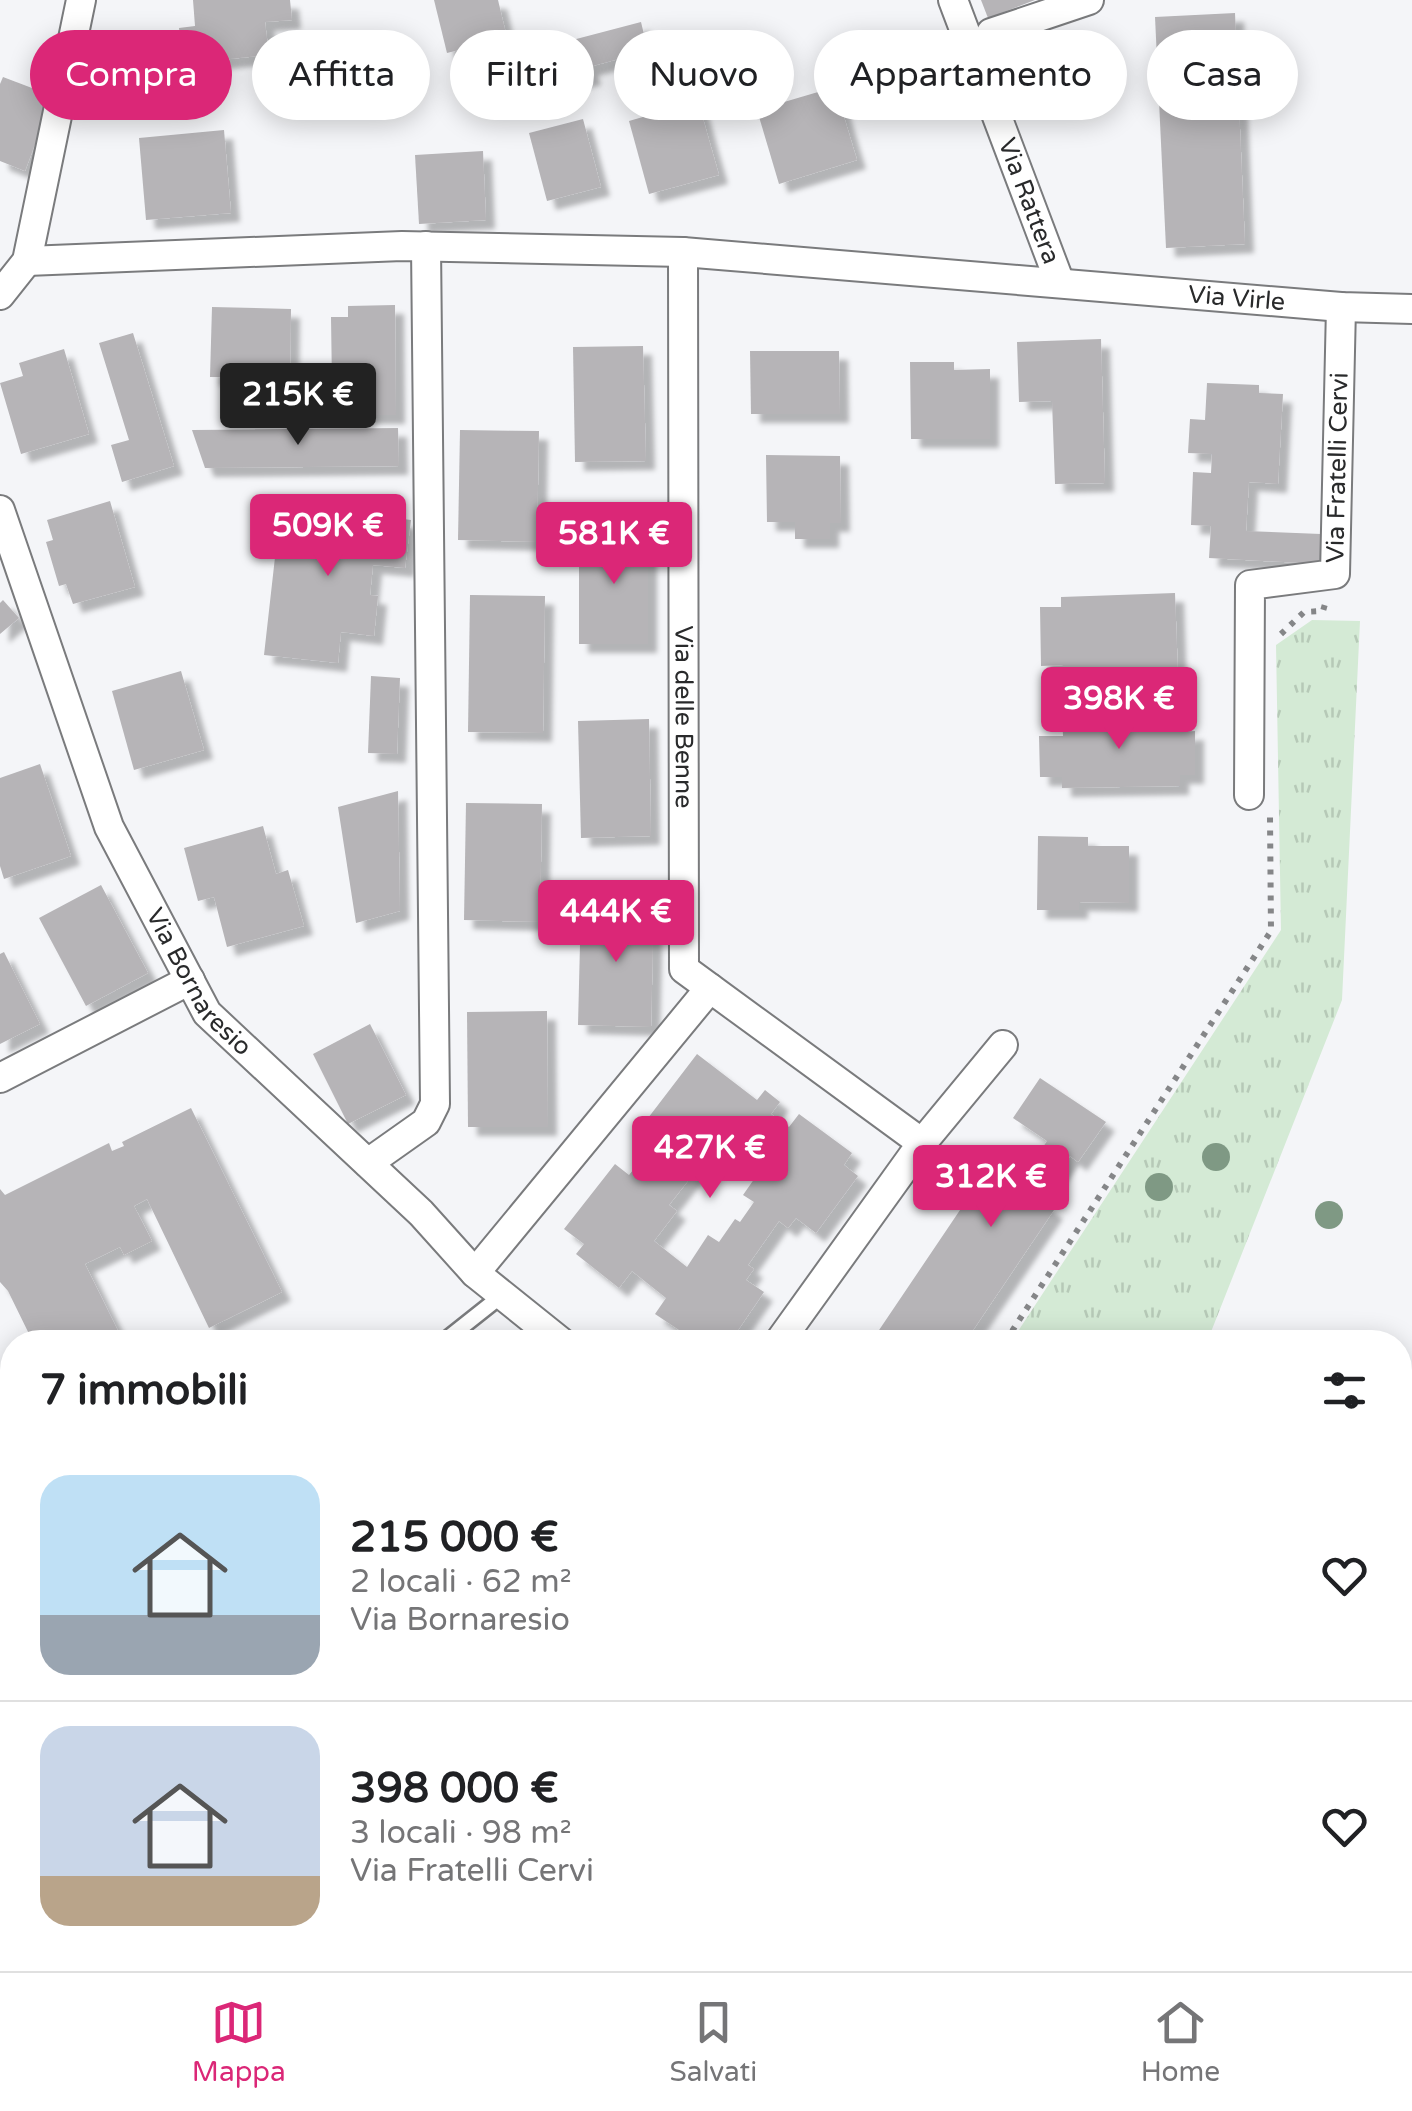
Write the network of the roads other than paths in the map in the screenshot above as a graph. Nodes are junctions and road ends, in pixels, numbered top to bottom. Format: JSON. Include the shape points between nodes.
{"nodes":[{"id":1,"x":80,"y":0,"type":"edge"},
{"id":2,"x":953,"y":0,"type":"edge"},
{"id":3,"x":1089,"y":0,"type":"edge"},
{"id":4,"x":963,"y":30,"type":"edge"},
{"id":5,"x":1000,"y":30,"type":"edge"},
{"id":6,"x":997,"y":120,"type":"edge"},
{"id":7,"x":426,"y":246,"type":"junction"},
{"id":8,"x":683,"y":252,"type":"junction"},
{"id":9,"x":27,"y":261,"type":"junction"},
{"id":10,"x":1060,"y":283,"type":"junction"},
{"id":11,"x":0,"y":296,"type":"edge"},
{"id":12,"x":1341,"y":306,"type":"junction"},
{"id":13,"x":1412,"y":309,"type":"edge"},
{"id":14,"x":0,"y":510,"type":"edge"},
{"id":15,"x":1259,"y":804,"type":"road end"},
{"id":16,"x":190,"y":980,"type":"junction"},
{"id":17,"x":710,"y":988,"type":"junction"},
{"id":18,"x":1003,"y":1045,"type":"dead end"},
{"id":19,"x":0,"y":1078,"type":"edge"},
{"id":20,"x":922,"y":1143,"type":"junction"},
{"id":21,"x":368,"y":1163,"type":"junction"},
{"id":22,"x":475,"y":1274,"type":"junction"},
{"id":23,"x":500,"y":1296,"type":"junction"},
{"id":24,"x":458,"y":1330,"type":"edge"},
{"id":25,"x":546,"y":1330,"type":"edge"},
{"id":26,"x":789,"y":1330,"type":"edge"}],
"edges":[{"from":1,"to":9,"type":"street"},
{"from":2,"to":4,"type":"street","name":"Via Rattera"},
{"from":3,"to":5,"type":"street"},
{"from":6,"to":10,"type":"street","name":"Via Rattera"},
{"from":7,"to":8,"type":"street","name":"Via Virle"},
{"from":7,"to":9,"type":"street","name":"Via Virle"},
{"from":7,"to":21,"type":"street","via":[[435,1104],[426,1122]]},
{"from":8,"to":10,"type":"street","name":"Via Virle"},
{"from":8,"to":17,"type":"street","name":"Via delle Benne","via":[[684,969]]},
{"from":9,"to":11,"type":"street"},
{"from":10,"to":12,"type":"street","name":"Via Virle"},
{"from":12,"to":13,"type":"street","name":"Via Virle"},
{"from":12,"to":15,"type":"street","name":"Via Fratelli Cervi","via":[[1335,574],[1250,585]]},
{"from":14,"to":16,"type":"street","name":"Via Bornaresio","via":[[109,826]]},
{"from":16,"to":19,"type":"street"},
{"from":16,"to":21,"type":"street","name":"Via Bornaresio","via":[[207,1013]]},
{"from":17,"to":20,"type":"street","name":"Via delle Benne"},
{"from":17,"to":22,"type":"street"},
{"from":18,"to":20,"type":"street"},
{"from":20,"to":26,"type":"street"},
{"from":21,"to":22,"type":"street","name":"Via Bornaresio"},
{"from":22,"to":23,"type":"street","name":"Via Bornaresio"},
{"from":23,"to":24,"type":"lane"},
{"from":23,"to":25,"type":"street","name":"Via Bornaresio"}]}
